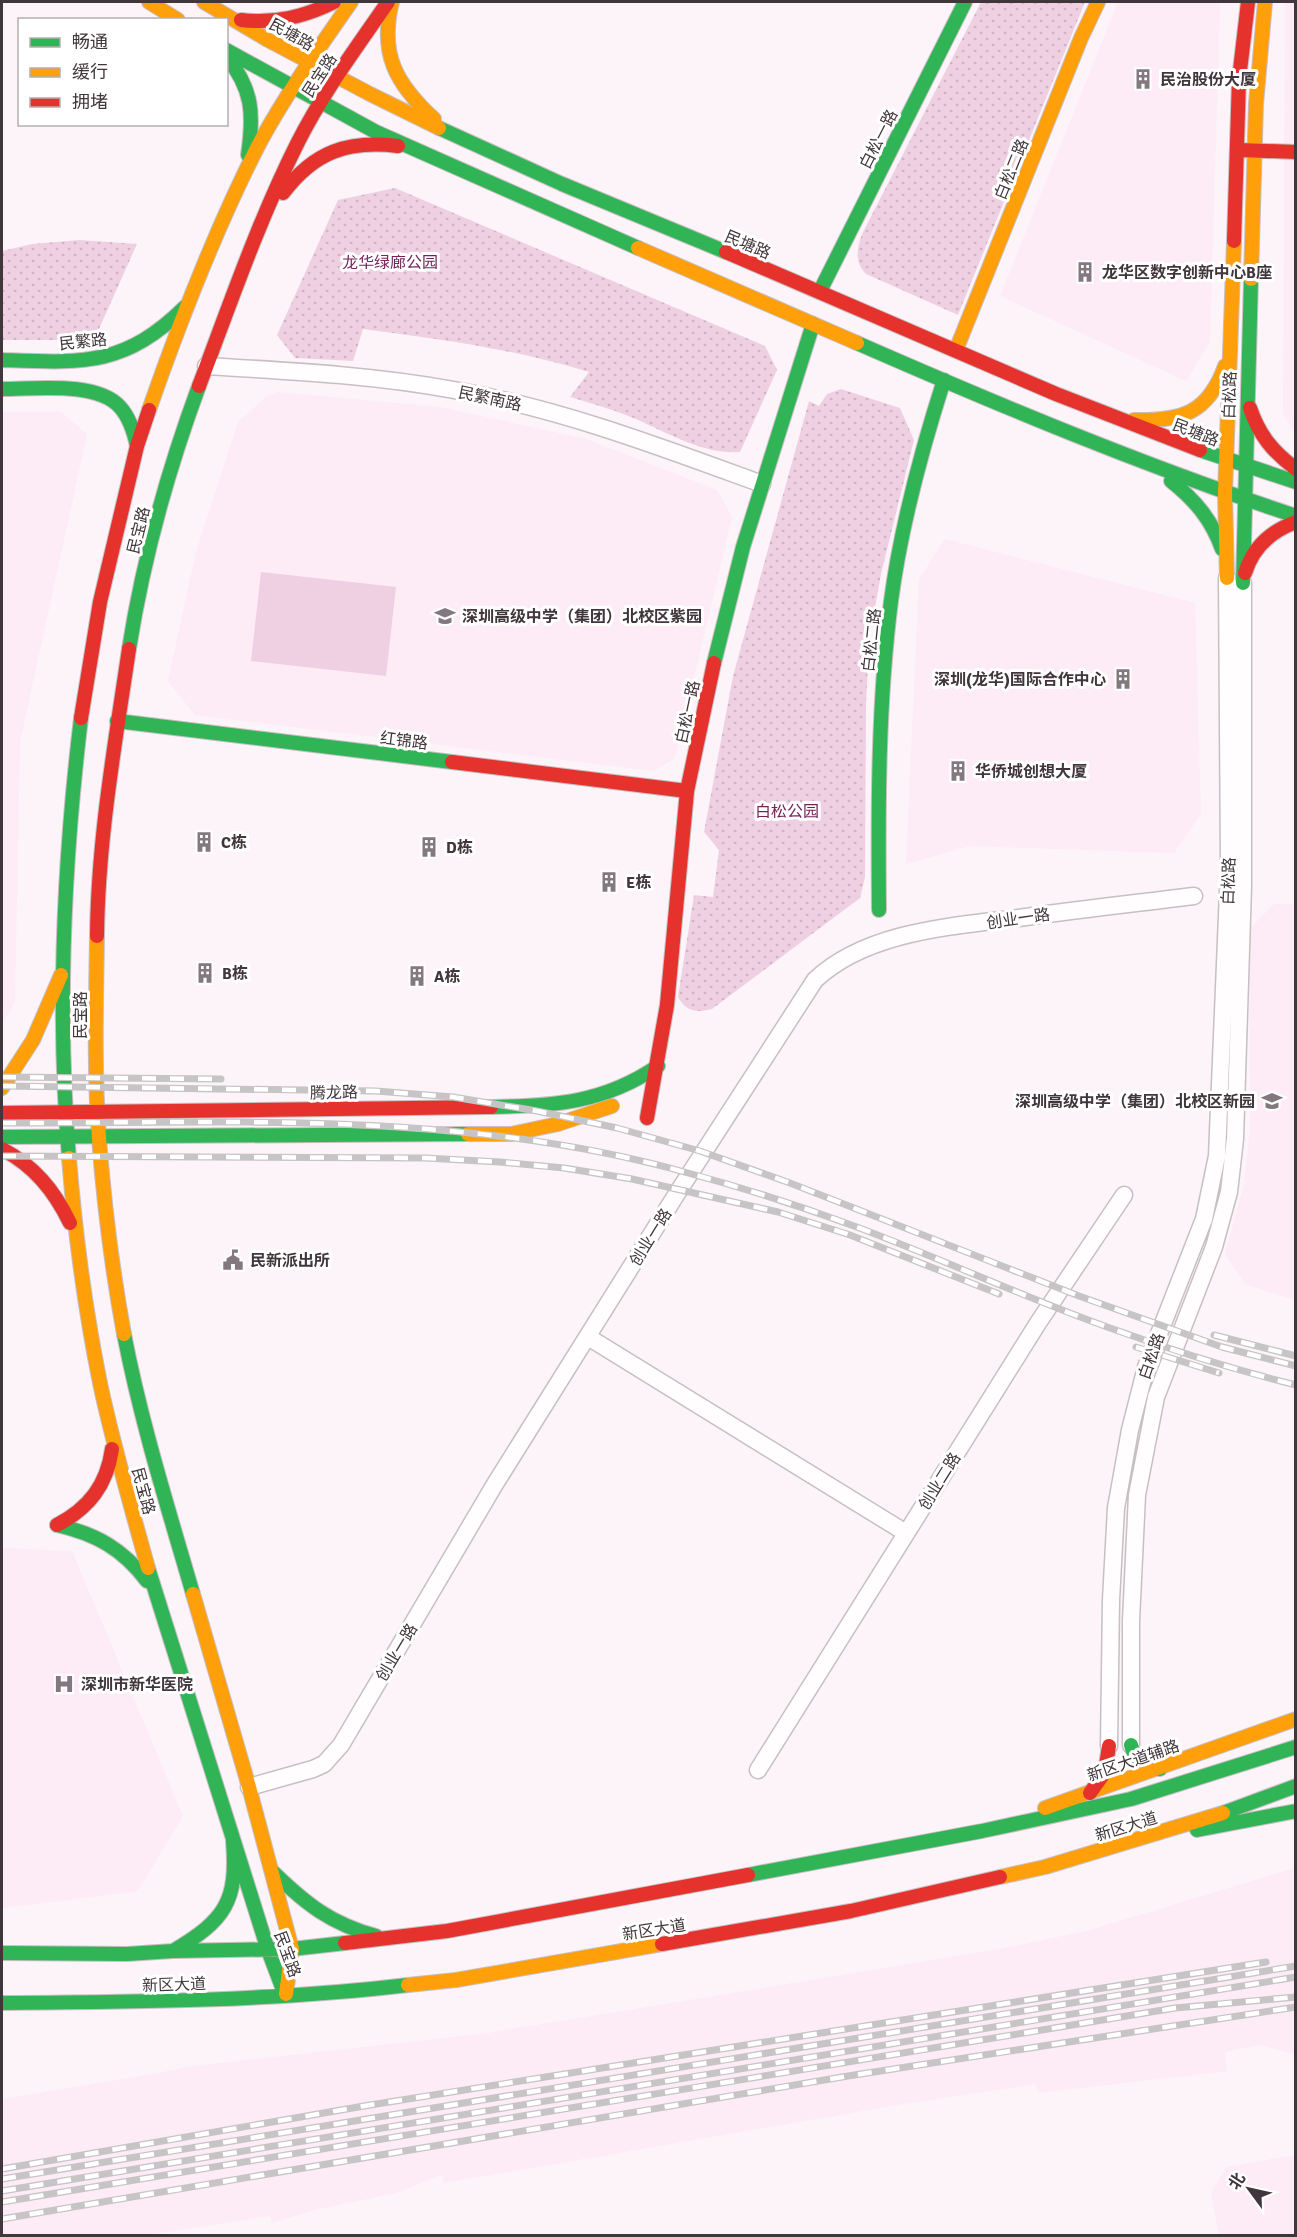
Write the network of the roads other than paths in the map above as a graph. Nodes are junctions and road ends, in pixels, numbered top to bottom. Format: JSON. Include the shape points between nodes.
{"nodes":[{"id":1,"x":149,"y":2,"type":"edge"},
{"id":2,"x":204,"y":2,"type":"edge"},
{"id":3,"x":334,"y":2,"type":"edge"},
{"id":4,"x":351,"y":2,"type":"edge"},
{"id":5,"x":390,"y":2,"type":"edge"},
{"id":6,"x":965,"y":2,"type":"edge"},
{"id":7,"x":1098,"y":2,"type":"edge"},
{"id":8,"x":1248,"y":2,"type":"edge"},
{"id":9,"x":1265,"y":2,"type":"edge"},
{"id":10,"x":174,"y":18,"type":"edge"},
{"id":11,"x":229,"y":18,"type":"junction"},
{"id":12,"x":228,"y":51,"type":"edge"},
{"id":13,"x":228,"y":58,"type":"edge"},
{"id":14,"x":308,"y":62,"type":"junction"},
{"id":15,"x":336,"y":78,"type":"junction"},
{"id":16,"x":292,"y":87,"type":"junction"},
{"id":17,"x":320,"y":103,"type":"junction"},
{"id":18,"x":453,"y":136,"type":"junction"},
{"id":19,"x":411,"y":148,"type":"junction"},
{"id":20,"x":1237,"y":150,"type":"junction"},
{"id":21,"x":1254,"y":151,"type":"junction"},
{"id":22,"x":1296,"y":152,"type":"edge"},
{"id":23,"x":244,"y":177,"type":"junction"},
{"id":24,"x":261,"y":224,"type":"junction"},
{"id":25,"x":820,"y":291,"type":"junction"},
{"id":26,"x":189,"y":304,"type":"junction"},
{"id":27,"x":813,"y":324,"type":"junction"},
{"id":28,"x":1230,"y":347,"type":"junction"},
{"id":29,"x":956,"y":350,"type":"junction"},
{"id":30,"x":2,"y":360,"type":"edge"},
{"id":31,"x":206,"y":366,"type":"junction"},
{"id":32,"x":944,"y":380,"type":"junction"},
{"id":33,"x":2,"y":389,"type":"edge"},
{"id":34,"x":1246,"y":393,"type":"junction"},
{"id":35,"x":1120,"y":420,"type":"junction"},
{"id":36,"x":137,"y":446,"type":"junction"},
{"id":37,"x":1134,"y":458,"type":"junction"},
{"id":38,"x":1226,"y":461,"type":"junction"},
{"id":39,"x":1244,"y":468,"type":"junction"},
{"id":40,"x":1296,"y":470,"type":"edge"},
{"id":41,"x":1296,"y":482,"type":"edge"},
{"id":42,"x":762,"y":484,"type":"junction"},
{"id":43,"x":1225,"y":493,"type":"junction"},
{"id":44,"x":1244,"y":500,"type":"junction"},
{"id":45,"x":1296,"y":516,"type":"edge"},
{"id":46,"x":1296,"y":522,"type":"edge"},
{"id":47,"x":1227,"y":578,"type":"junction"},
{"id":48,"x":1244,"y":583,"type":"junction"},
{"id":49,"x":117,"y":721,"type":"junction"},
{"id":50,"x":687,"y":791,"type":"junction"},
{"id":51,"x":1194,"y":896,"type":"dead end"},
{"id":52,"x":879,"y":910,"type":"dead end"},
{"id":53,"x":64,"y":968,"type":"junction"},
{"id":54,"x":656,"y":1073,"type":"junction"},
{"id":55,"x":2,"y":1088,"type":"edge"},
{"id":56,"x":65,"y":1112,"type":"junction"},
{"id":57,"x":98,"y":1112,"type":"junction"},
{"id":58,"x":2,"y":1113,"type":"edge"},
{"id":59,"x":647,"y":1118,"type":"dead end"},
{"id":60,"x":2,"y":1137,"type":"edge"},
{"id":61,"x":67,"y":1137,"type":"junction"},
{"id":62,"x":99,"y":1137,"type":"junction"},
{"id":63,"x":2,"y":1149,"type":"edge"},
{"id":64,"x":1124,"y":1195,"type":"dead end"},
{"id":65,"x":77,"y":1241,"type":"junction"},
{"id":66,"x":588,"y":1337,"type":"junction"},
{"id":67,"x":112,"y":1434,"type":"junction"},
{"id":68,"x":906,"y":1533,"type":"junction"},
{"id":69,"x":157,"y":1602,"type":"junction"},
{"id":70,"x":1296,"y":1719,"type":"edge"},
{"id":71,"x":1131,"y":1745,"type":"joint"},
{"id":72,"x":1109,"y":1746,"type":"joint"},
{"id":73,"x":1296,"y":1747,"type":"edge"},
{"id":74,"x":1160,"y":1768,"type":"junction"},
{"id":75,"x":758,"y":1770,"type":"dead end"},
{"id":76,"x":1296,"y":1786,"type":"edge"},
{"id":77,"x":249,"y":1787,"type":"junction"},
{"id":78,"x":1090,"y":1793,"type":"junction"},
{"id":79,"x":1296,"y":1811,"type":"edge"},
{"id":80,"x":982,"y":1831,"type":"junction"},
{"id":81,"x":233,"y":1841,"type":"junction"},
{"id":82,"x":1128,"y":1843,"type":"junction"},
{"id":83,"x":273,"y":1872,"type":"junction"},
{"id":84,"x":391,"y":1938,"type":"junction"},
{"id":85,"x":292,"y":1949,"type":"junction"},
{"id":86,"x":268,"y":1950,"type":"junction"},
{"id":87,"x":173,"y":1951,"type":"junction"},
{"id":88,"x":2,"y":1953,"type":"edge"},
{"id":89,"x":285,"y":1995,"type":"junction"},
{"id":90,"x":2,"y":2004,"type":"edge"}],
"edges":[{"from":1,"to":10,"type":"main road"},
{"from":2,"to":11,"type":"main road","name":"民塘路"},
{"from":3,"to":11,"type":"main road","via":[[279,22]]},
{"from":4,"to":14,"type":"main road","name":"民宝路"},
{"from":5,"to":15,"type":"main road","name":"民宝路"},
{"from":5,"to":18,"type":"main road","via":[[387,38],[397,76],[407,92]]},
{"from":6,"to":25,"type":"main road","name":"白松一路"},
{"from":7,"to":29,"type":"main road","name":"白松二路"},
{"from":8,"to":20,"type":"main road","name":"白松路","via":[[1239,80]]},
{"from":9,"to":21,"type":"main road","name":"白松路"},
{"from":11,"to":14,"type":"main road","name":"民塘路"},
{"from":12,"to":16,"type":"main road"},
{"from":13,"to":23,"type":"main road","via":[[243,75],[251,98]]},
{"from":14,"to":15,"type":"main road","name":"民塘路"},
{"from":14,"to":16,"type":"main road","name":"民宝路"},
{"from":15,"to":17,"type":"main road","name":"民宝路"},
{"from":15,"to":18,"type":"main road","name":"民塘路"},
{"from":16,"to":17,"type":"main road"},
{"from":16,"to":23,"type":"main road","name":"民宝路"},
{"from":17,"to":19,"type":"main road"},
{"from":17,"to":24,"type":"main road","name":"民宝路"},
{"from":18,"to":25,"type":"main road","name":"民塘路"},
{"from":19,"to":24,"type":"main road","via":[[370,145],[322,157],[294,178]]},
{"from":19,"to":27,"type":"main road"},
{"from":20,"to":21,"type":"main road"},
{"from":20,"to":28,"type":"main road","name":"白松路"},
{"from":21,"to":22,"type":"main road"},
{"from":21,"to":34,"type":"main road","name":"白松路"},
{"from":23,"to":26,"type":"main road","name":"民宝路"},
{"from":24,"to":31,"type":"main road","name":"民宝路"},
{"from":25,"to":29,"type":"main road","name":"民塘路"},
{"from":26,"to":30,"type":"main road","name":"民繁路","via":[[160,329],[121,352],[78,361]]},
{"from":26,"to":36,"type":"main road","name":"民宝路"},
{"from":27,"to":32,"type":"main road"},
{"from":27,"to":42,"type":"main road","name":"白松一路"},
{"from":28,"to":35,"type":"main road","via":[[1211,395],[1192,412],[1168,420]]},
{"from":28,"to":38,"type":"main road","name":"白松路"},
{"from":29,"to":35,"type":"main road","name":"民塘路"},
{"from":31,"to":42,"type":"street","name":"民繁南路","via":[[357,377],[455,390],[586,421]]},
{"from":31,"to":49,"type":"main road","name":"民宝路","via":[[160,510],[136,607]]},
{"from":32,"to":37,"type":"main road"},
{"from":32,"to":52,"type":"main road","name":"白松二路","via":[[910,495],[890,612],[881,710]]},
{"from":33,"to":36,"type":"main road","via":[[81,389],[104,395],[125,412]]},
{"from":34,"to":39,"type":"main road","name":"白松路"},
{"from":34,"to":40,"type":"main road","via":[[1257,430],[1274,454]]},
{"from":35,"to":38,"type":"main road","name":"民塘路"},
{"from":36,"to":53,"type":"main road","name":"民宝路","via":[[100,602],[82,699],[73,785]]},
{"from":37,"to":43,"type":"main road"},
{"from":37,"to":47,"type":"main road","via":[[1193,497],[1206,513],[1218,535]]},
{"from":38,"to":39,"type":"main road","name":"民塘路"},
{"from":38,"to":43,"type":"main road","name":"白松路"},
{"from":39,"to":41,"type":"main road","name":"民塘路"},
{"from":39,"to":44,"type":"main road","name":"白松路"},
{"from":42,"to":50,"type":"main road","name":"白松一路","via":[[702,714]]},
{"from":43,"to":44,"type":"main road"},
{"from":43,"to":47,"type":"main road","name":"白松路"},
{"from":44,"to":45,"type":"main road"},
{"from":44,"to":48,"type":"main road","name":"白松路"},
{"from":46,"to":48,"type":"main road","via":[[1258,546],[1246,568]]},
{"from":47,"to":72,"type":"street","name":"白松路","via":[[1229,868],[1217,1156],[1204,1219],[1146,1367],[1130,1430],[1116,1508]]},
{"from":48,"to":71,"type":"street","name":"白松路","via":[[1243,886],[1234,1139],[1226,1203],[1214,1247],[1156,1397],[1137,1495]]},
{"from":49,"to":50,"type":"main road","name":"红锦路"},
{"from":49,"to":57,"type":"main road","name":"民宝路","via":[[97,904]]},
{"from":50,"to":54,"type":"main road","name":"白松一路","via":[[667,1005]]},
{"from":51,"to":66,"type":"street","name":"创业一路","via":[[948,927],[886,940],[827,968],[806,993]]},
{"from":53,"to":55,"type":"main road","via":[[33,1040]]},
{"from":53,"to":56,"type":"main road","name":"民宝路"},
{"from":54,"to":57,"type":"main road","name":"腾龙路","via":[[594,1098],[546,1106]]},
{"from":54,"to":59,"type":"main road","name":"白松一路"},
{"from":54,"to":62,"type":"main road","via":[[613,1105],[558,1125],[511,1134]]},
{"from":56,"to":57,"type":"main road","name":"腾龙路"},
{"from":56,"to":58,"type":"main road","name":"腾龙路"},
{"from":56,"to":61,"type":"main road","name":"民宝路"},
{"from":57,"to":62,"type":"main road","name":"民宝路"},
{"from":60,"to":61,"type":"main road"},
{"from":61,"to":62,"type":"main road"},
{"from":61,"to":65,"type":"main road","name":"民宝路"},
{"from":62,"to":77,"type":"main road","name":"民宝路","via":[[116,1284],[132,1375],[176,1541]]},
{"from":63,"to":65,"type":"main road","via":[[30,1166],[47,1184]]},
{"from":64,"to":68,"type":"street","name":"创业二路"},
{"from":65,"to":67,"type":"main road","name":"民宝路"},
{"from":66,"to":68,"type":"street"},
{"from":66,"to":77,"type":"street","name":"创业一路","via":[[495,1484],[333,1756],[313,1769]]},
{"from":67,"to":69,"type":"main road","name":"民宝路"},
{"from":67,"to":69,"type":"main road","via":[[110,1467],[100,1492],[77,1515],[57,1525],[98,1536],[129,1558]]},
{"from":68,"to":75,"type":"street","name":"创业二路"},
{"from":69,"to":81,"type":"main road","name":"民宝路"},
{"from":70,"to":74,"type":"main road","name":"新区大道辅路"},
{"from":71,"to":74,"type":"main road","via":[[1132,1753],[1143,1765]]},
{"from":72,"to":78,"type":"main road","via":[[1105,1775]]},
{"from":73,"to":80,"type":"main road","name":"新区大道","via":[[1131,1799]]},
{"from":74,"to":78,"type":"main road","name":"新区大道辅路"},
{"from":76,"to":82,"type":"main road","name":"新区大道"},
{"from":77,"to":83,"type":"main road","name":"民宝路"},
{"from":78,"to":80,"type":"main road","name":"新区大道辅路"},
{"from":79,"to":82,"type":"main road"},
{"from":80,"to":84,"type":"main road","name":"新区大道","via":[[509,1921]]},
{"from":81,"to":86,"type":"main road","name":"民宝路"},
{"from":81,"to":87,"type":"main road","via":[[234,1886],[224,1909],[197,1936]]},
{"from":82,"to":89,"type":"main road","name":"新区大道","via":[[1045,1867],[754,1929],[456,1980]]},
{"from":83,"to":84,"type":"main road","via":[[324,1917],[356,1931]]},
{"from":83,"to":85,"type":"main road","name":"民宝路"},
{"from":84,"to":85,"type":"main road","name":"新区大道"},
{"from":85,"to":86,"type":"main road","name":"新区大道"},
{"from":85,"to":89,"type":"main road","name":"民宝路"},
{"from":86,"to":87,"type":"main road","name":"新区大道"},
{"from":86,"to":89,"type":"main road","name":"民宝路"},
{"from":87,"to":88,"type":"main road","name":"新区大道"},
{"from":89,"to":90,"type":"main road","name":"新区大道"}]}
